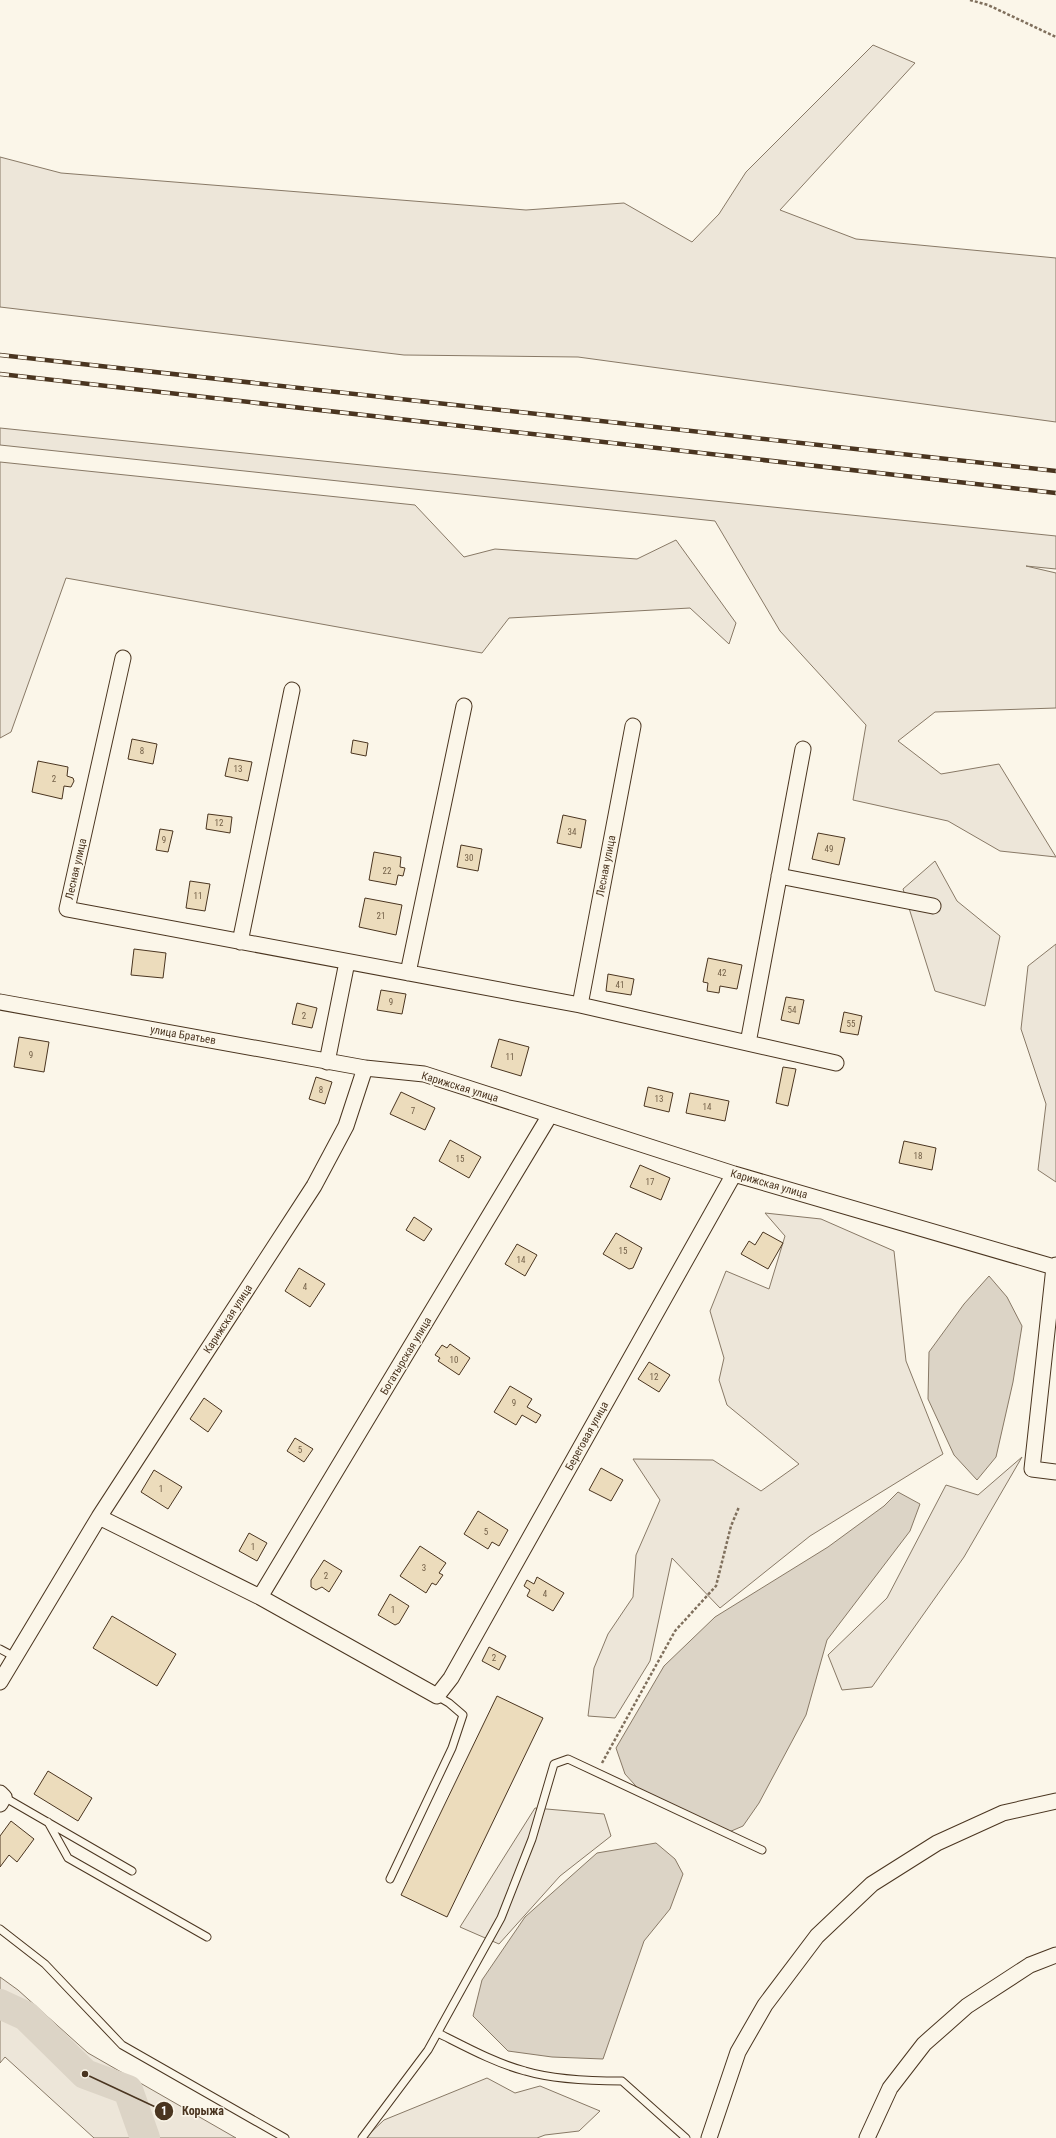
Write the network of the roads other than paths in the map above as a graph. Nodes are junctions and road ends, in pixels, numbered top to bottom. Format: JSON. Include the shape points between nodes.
{"nodes":[{"id":1,"x":123,"y":658,"type":"dead end"},
{"id":2,"x":292,"y":690,"type":"dead end"},
{"id":3,"x":464,"y":706,"type":"dead end"},
{"id":4,"x":633,"y":726,"type":"dead end"},
{"id":5,"x":803,"y":750,"type":"dead end"},
{"id":6,"x":779,"y":876,"type":"junction"},
{"id":7,"x":934,"y":906,"type":"dead end"},
{"id":8,"x":240,"y":942,"type":"junction"},
{"id":9,"x":347,"y":962,"type":"junction"},
{"id":10,"x":408,"y":974,"type":"junction"},
{"id":11,"x":0,"y":1002,"type":"edge"},
{"id":12,"x":580,"y":1005,"type":"junction"},
{"id":13,"x":748,"y":1043,"type":"junction"},
{"id":14,"x":326,"y":1062,"type":"junction"},
{"id":15,"x":836,"y":1063,"type":"dead end"},
{"id":16,"x":365,"y":1068,"type":"junction"},
{"id":17,"x":550,"y":1115,"type":"junction"},
{"id":18,"x":734,"y":1174,"type":"junction"},
{"id":19,"x":1055,"y":1266,"type":"edge"},
{"id":20,"x":1056,"y":1472,"type":"edge"},
{"id":21,"x":99,"y":1517,"type":"junction"},
{"id":22,"x":260,"y":1597,"type":"junction"},
{"id":23,"x":0,"y":1649,"type":"edge"},
{"id":24,"x":15,"y":1657,"type":"junction"},
{"id":25,"x":0,"y":1682,"type":"edge"},
{"id":26,"x":437,"y":1696,"type":"junction"},
{"id":27,"x":1,"y":1798,"type":"edge"},
{"id":28,"x":1056,"y":1801,"type":"edge"},
{"id":29,"x":48,"y":1822,"type":"junction"},
{"id":30,"x":762,"y":1850,"type":"dead end"},
{"id":31,"x":132,"y":1871,"type":"dead end"},
{"id":32,"x":390,"y":1878,"type":"dead end"},
{"id":33,"x":0,"y":1929,"type":"edge"},
{"id":34,"x":207,"y":1937,"type":"dead end"},
{"id":35,"x":1056,"y":1955,"type":"edge"},
{"id":36,"x":438,"y":2033,"type":"junction"},
{"id":37,"x":285,"y":2138,"type":"edge"},
{"id":38,"x":362,"y":2138,"type":"edge"},
{"id":39,"x":686,"y":2138,"type":"edge"},
{"id":40,"x":709,"y":2138,"type":"edge"},
{"id":41,"x":867,"y":2138,"type":"edge"}],
"edges":[{"from":1,"to":8,"type":"street","name":"Лесная улица","via":[[67,909]]},
{"from":2,"to":8,"type":"street"},
{"from":3,"to":10,"type":"street"},
{"from":4,"to":12,"type":"street","name":"Лесная улица"},
{"from":5,"to":6,"type":"street"},
{"from":6,"to":7,"type":"street"},
{"from":6,"to":13,"type":"street"},
{"from":8,"to":9,"type":"street","name":"Лесная улица"},
{"from":9,"to":10,"type":"street","name":"Лесная улица"},
{"from":9,"to":14,"type":"street"},
{"from":10,"to":12,"type":"street","name":"Лесная улица"},
{"from":11,"to":14,"type":"street","name":"улица Братьев"},
{"from":12,"to":13,"type":"street","name":"Лесная улица"},
{"from":13,"to":15,"type":"street","name":"Лесная улица"},
{"from":14,"to":16,"type":"street","name":"улица Братьев"},
{"from":16,"to":17,"type":"street","name":"Карижская улица","via":[[424,1074]]},
{"from":16,"to":21,"type":"street","name":"Карижская улица","via":[[346,1126],[314,1186]]},
{"from":17,"to":18,"type":"street","name":"Карижская улица"},
{"from":17,"to":22,"type":"street","name":"Богатырская улица"},
{"from":18,"to":19,"type":"street","name":"Карижская улица"},
{"from":18,"to":26,"type":"street","name":"Береговая улица","via":[[451,1678]]},
{"from":19,"to":20,"type":"street","via":[[1032,1470]]},
{"from":21,"to":22,"type":"street"},
{"from":21,"to":24,"type":"street","name":"Карижская улица"},
{"from":22,"to":26,"type":"street"},
{"from":23,"to":24,"type":"lane"},
{"from":24,"to":25,"type":"street","name":"Карижская улица"},
{"from":26,"to":32,"type":"lane","via":[[449,1702],[462,1715],[452,1748]]},
{"from":27,"to":29,"type":"lane"},
{"from":28,"to":40,"type":"street","via":[[1003,1813],[937,1843],[872,1884],[817,1936],[765,2005],[738,2052]]},
{"from":29,"to":31,"type":"lane"},
{"from":29,"to":34,"type":"lane","via":[[68,1858]]},
{"from":30,"to":36,"type":"lane","via":[[568,1759],[554,1764],[532,1839],[501,1918]]},
{"from":33,"to":37,"type":"lane","via":[[46,1964],[122,2045]]},
{"from":35,"to":41,"type":"street","via":[[1030,1965],[967,2006],[924,2044],[890,2088]]},
{"from":36,"to":38,"type":"lane"},
{"from":36,"to":39,"type":"lane","via":[[475,2052],[525,2071],[590,2081],[622,2081]]}]}
